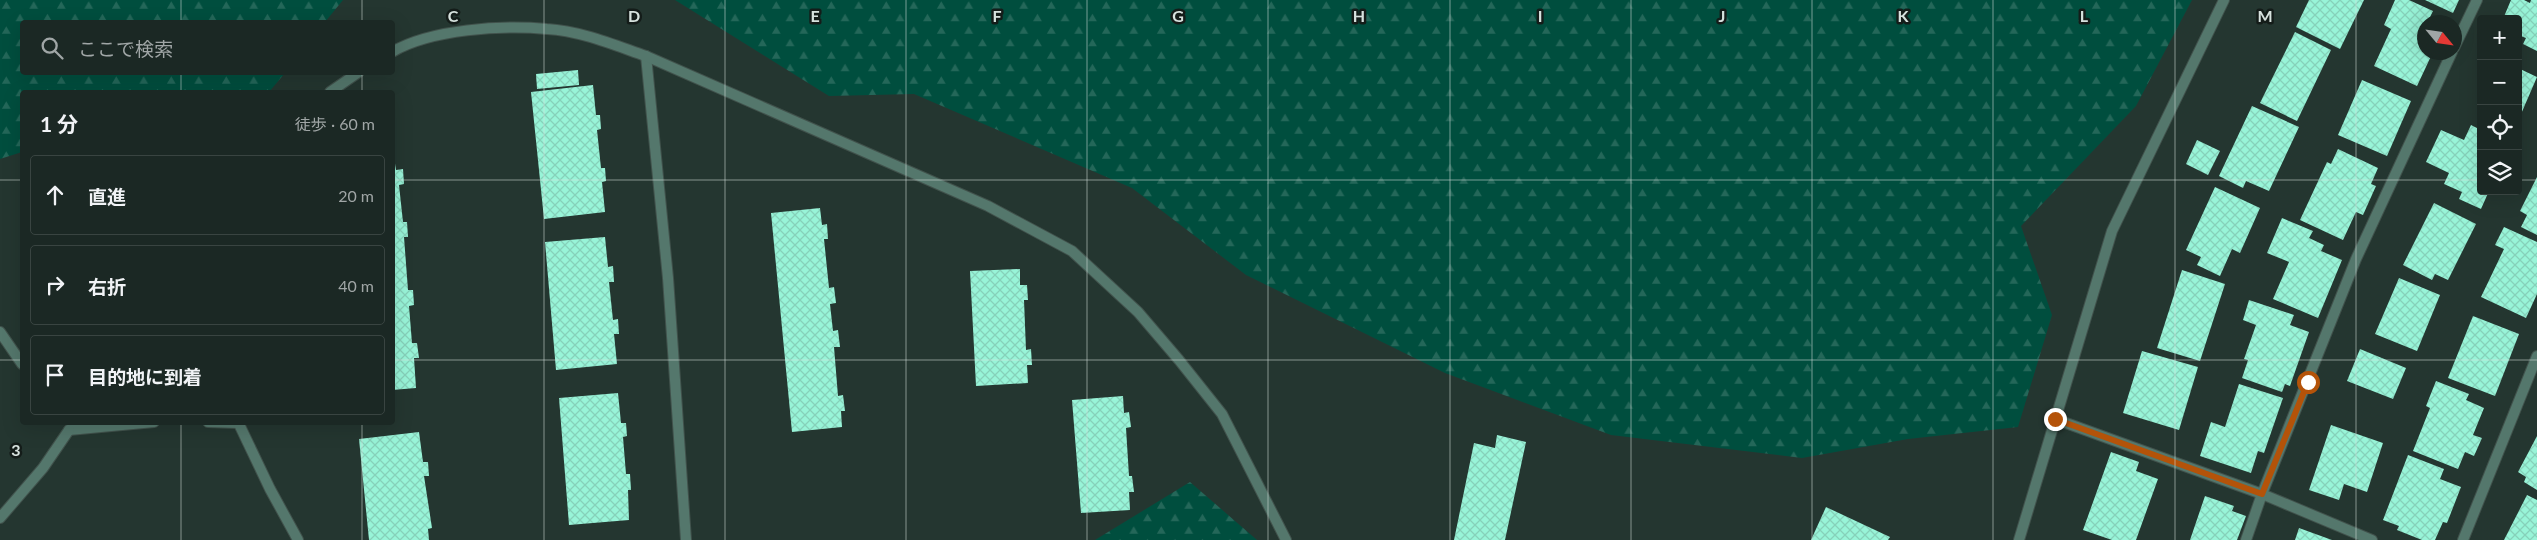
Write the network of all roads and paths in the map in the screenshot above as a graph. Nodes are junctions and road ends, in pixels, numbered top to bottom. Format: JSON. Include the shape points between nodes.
{"nodes":[{"id":1,"x":2224,"y":0,"type":"edge"},
{"id":2,"x":2477,"y":0,"type":"edge"},
{"id":3,"x":2462,"y":31,"type":"edge"},
{"id":4,"x":395,"y":50,"type":"edge"},
{"id":5,"x":646,"y":56,"type":"junction"},
{"id":6,"x":2448,"y":60,"type":"edge"},
{"id":7,"x":354,"y":75,"type":"edge"},
{"id":8,"x":333,"y":90,"type":"edge"},
{"id":9,"x":0,"y":332,"type":"edge"},
{"id":10,"x":2537,"y":356,"type":"edge"},
{"id":11,"x":20,"y":361,"type":"edge"},
{"id":12,"x":2527,"y":377,"type":"junction"},
{"id":13,"x":2537,"y":382,"type":"edge"},
{"id":14,"x":2055,"y":419,"type":"junction"},
{"id":15,"x":88,"y":425,"type":"edge"},
{"id":16,"x":239,"y":425,"type":"edge"},
{"id":17,"x":66,"y":426,"type":"edge"},
{"id":18,"x":2262,"y":494,"type":"junction"},
{"id":19,"x":0,"y":518,"type":"edge"},
{"id":20,"x":298,"y":540,"type":"edge"},
{"id":21,"x":686,"y":540,"type":"edge"},
{"id":22,"x":1286,"y":540,"type":"edge"},
{"id":23,"x":2019,"y":540,"type":"edge"},
{"id":24,"x":2246,"y":540,"type":"edge"},
{"id":25,"x":2372,"y":540,"type":"edge"},
{"id":26,"x":2463,"y":540,"type":"edge"}],
"edges":[{"from":1,"to":14,"type":"street","via":[[2112,231]]},
{"from":2,"to":3,"type":"street"},
{"from":4,"to":5,"type":"street","via":[[405,44],[452,34],[502,28],[548,29],[600,40]]},
{"from":5,"to":21,"type":"street","via":[[668,278]]},
{"from":5,"to":22,"type":"street","via":[[988,206],[1072,251],[1138,312],[1222,414]]},
{"from":6,"to":18,"type":"street","via":[[2356,259]]},
{"from":7,"to":8,"type":"street"},
{"from":9,"to":11,"type":"street"},
{"from":10,"to":12,"type":"street"},
{"from":12,"to":13,"type":"street"},
{"from":12,"to":26,"type":"street"},
{"from":14,"to":18,"type":"street"},
{"from":14,"to":23,"type":"street"},
{"from":15,"to":17,"type":"street"},
{"from":16,"to":20,"type":"street"},
{"from":17,"to":19,"type":"street","via":[[43,468]]},
{"from":18,"to":24,"type":"street"},
{"from":18,"to":25,"type":"street"}]}
